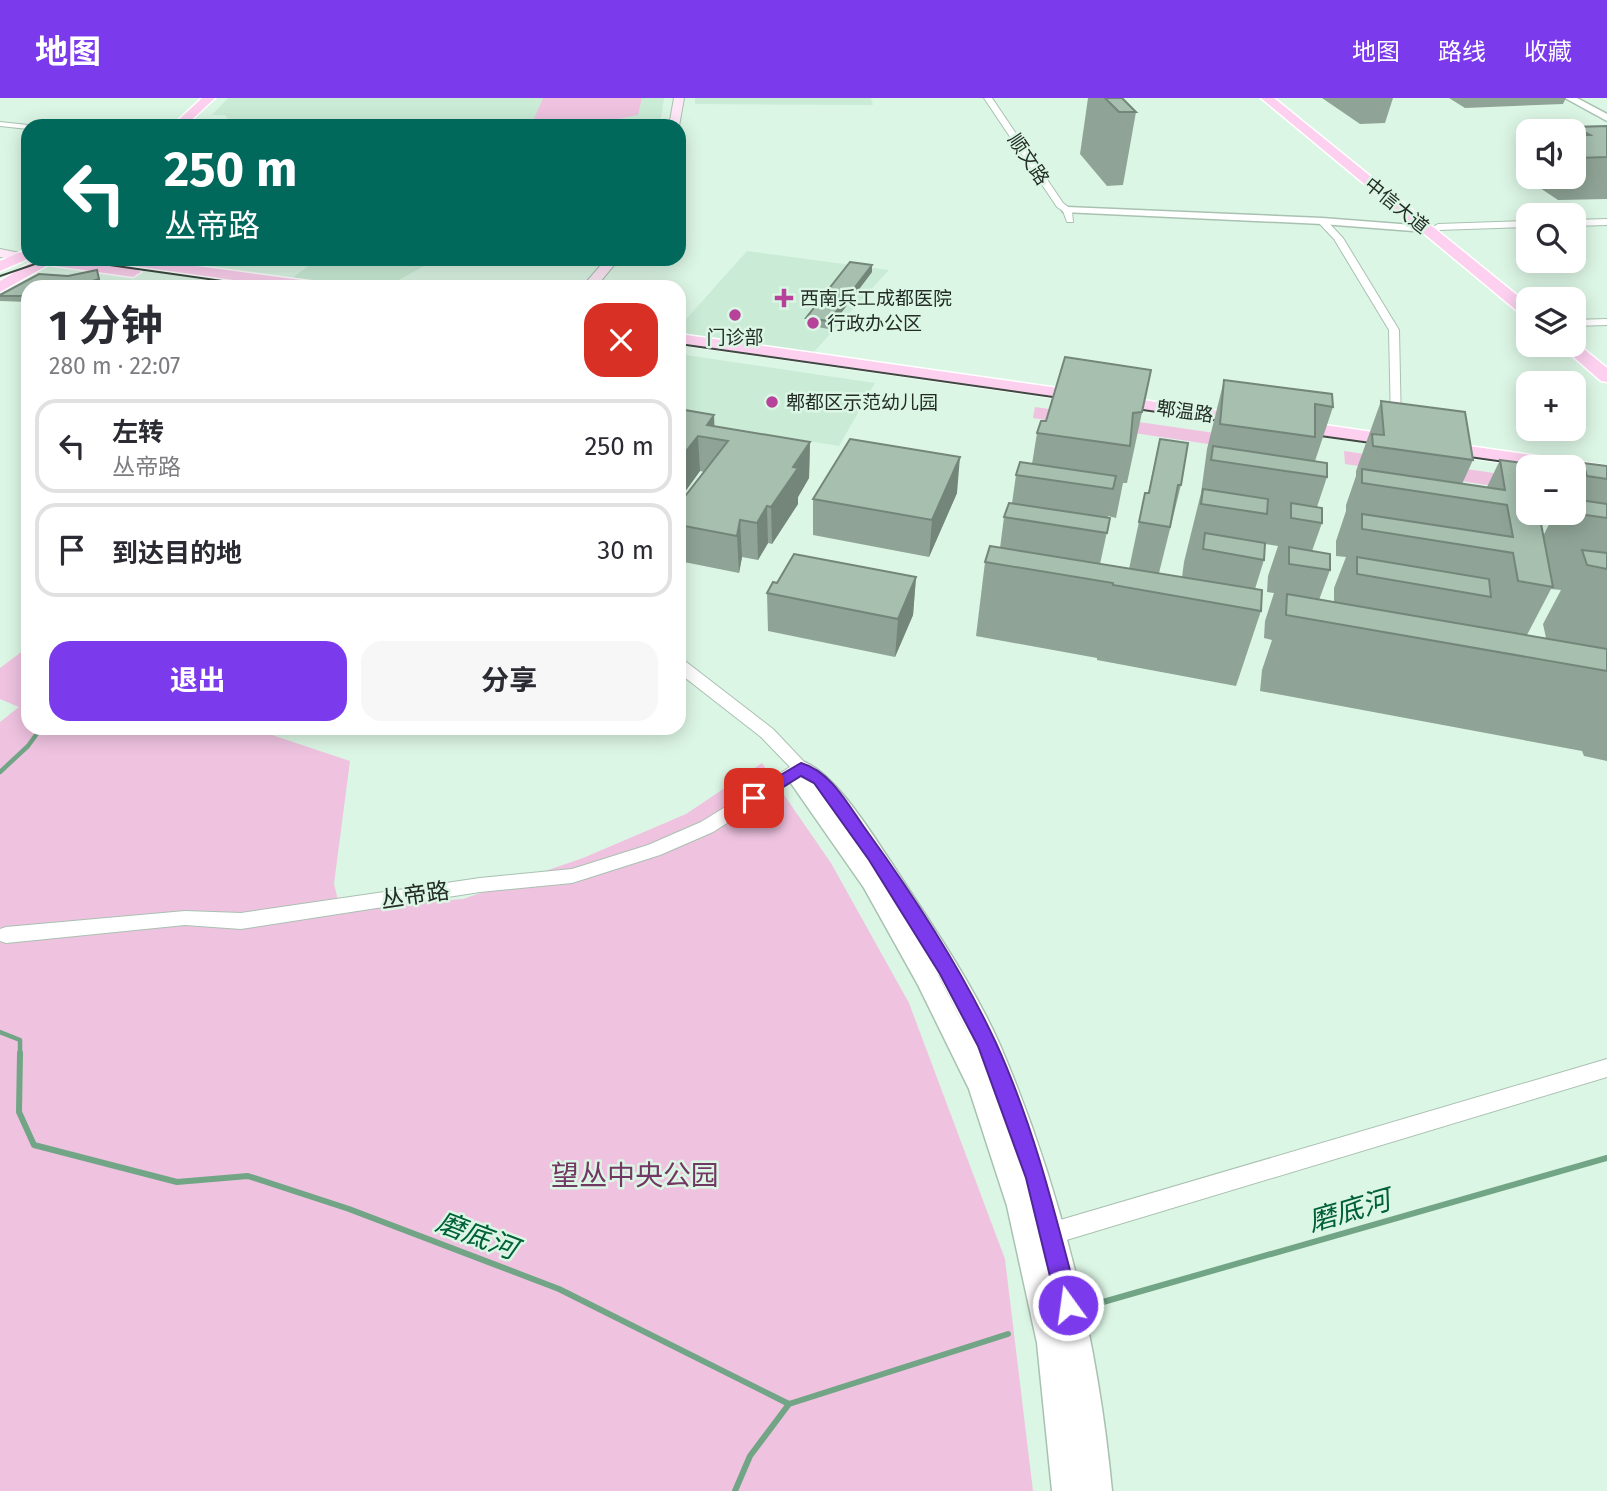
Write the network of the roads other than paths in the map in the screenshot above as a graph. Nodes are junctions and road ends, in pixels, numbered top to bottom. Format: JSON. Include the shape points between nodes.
{"nodes":[{"id":1,"x":209,"y":98,"type":"edge"},
{"id":2,"x":224,"y":98,"type":"edge"},
{"id":3,"x":671,"y":98,"type":"edge"},
{"id":4,"x":679,"y":98,"type":"edge"},
{"id":5,"x":988,"y":98,"type":"edge"},
{"id":6,"x":1267,"y":98,"type":"edge"},
{"id":7,"x":1277,"y":98,"type":"edge"},
{"id":8,"x":1570,"y":98,"type":"edge"},
{"id":9,"x":1607,"y":118,"type":"edge"},
{"id":10,"x":186,"y":119,"type":"edge"},
{"id":11,"x":202,"y":119,"type":"edge"},
{"id":12,"x":667,"y":119,"type":"edge"},
{"id":13,"x":675,"y":119,"type":"edge"},
{"id":14,"x":0,"y":124,"type":"edge"},
{"id":15,"x":21,"y":126,"type":"edge"},
{"id":16,"x":1066,"y":212,"type":"junction"},
{"id":17,"x":1322,"y":221,"type":"junction"},
{"id":18,"x":1607,"y":222,"type":"edge"},
{"id":19,"x":1586,"y":223,"type":"edge"},
{"id":20,"x":1516,"y":224,"type":"edge"},
{"id":21,"x":1426,"y":225,"type":"junction"},
{"id":22,"x":0,"y":253,"type":"edge"},
{"id":23,"x":21,"y":255,"type":"edge"},
{"id":24,"x":21,"y":258,"type":"edge"},
{"id":25,"x":32,"y":266,"type":"edge"},
{"id":26,"x":91,"y":266,"type":"edge"},
{"id":27,"x":164,"y":266,"type":"edge"},
{"id":28,"x":598,"y":266,"type":"edge"},
{"id":29,"x":607,"y":266,"type":"edge"},
{"id":30,"x":0,"y":267,"type":"edge"},
{"id":31,"x":186,"y":280,"type":"edge"},
{"id":32,"x":265,"y":280,"type":"edge"},
{"id":33,"x":586,"y":280,"type":"edge"},
{"id":34,"x":595,"y":280,"type":"edge"},
{"id":35,"x":0,"y":287,"type":"edge"},
{"id":36,"x":1516,"y":290,"type":"edge"},
{"id":37,"x":1516,"y":302,"type":"edge"},
{"id":38,"x":1607,"y":322,"type":"edge"},
{"id":39,"x":1586,"y":323,"type":"edge"},
{"id":40,"x":686,"y":340,"type":"edge"},
{"id":41,"x":1586,"y":346,"type":"edge"},
{"id":42,"x":686,"y":352,"type":"edge"},
{"id":43,"x":1582,"y":357,"type":"edge"},
{"id":44,"x":1607,"y":363,"type":"edge"},
{"id":45,"x":1607,"y":377,"type":"edge"},
{"id":46,"x":1268,"y":429,"type":"junction"},
{"id":47,"x":1398,"y":442,"type":"junction"},
{"id":48,"x":1516,"y":472,"type":"edge"},
{"id":49,"x":1607,"y":472,"type":"edge"},
{"id":50,"x":1586,"y":482,"type":"edge"},
{"id":51,"x":1607,"y":485,"type":"edge"},
{"id":52,"x":686,"y":670,"type":"edge"},
{"id":53,"x":801,"y":768,"type":"junction"},
{"id":54,"x":6,"y":935,"type":"dead end"},
{"id":55,"x":1607,"y":1068,"type":"edge"},
{"id":56,"x":1050,"y":1234,"type":"junction"},
{"id":57,"x":1069,"y":1491,"type":"edge"},
{"id":58,"x":1096,"y":1491,"type":"edge"}],
"edges":[{"from":1,"to":10,"type":"main road"},
{"from":2,"to":11,"type":"main road"},
{"from":3,"to":12,"type":"main road"},
{"from":4,"to":13,"type":"main road"},
{"from":5,"to":16,"type":"street","name":"顺文路"},
{"from":6,"to":21,"type":"main road","name":"中信大道"},
{"from":7,"to":21,"type":"main road","name":"中信大道"},
{"from":8,"to":9,"type":"street"},
{"from":14,"to":15,"type":"street"},
{"from":16,"to":17,"type":"street"},
{"from":16,"to":21,"type":"street"},
{"from":17,"to":21,"type":"street"},
{"from":17,"to":47,"type":"street","via":[[1338,238],[1394,330]]},
{"from":18,"to":19,"type":"street"},
{"from":20,"to":21,"type":"street"},
{"from":21,"to":36,"type":"main road","name":"中信大道"},
{"from":21,"to":37,"type":"main road","name":"中信大道"},
{"from":22,"to":23,"type":"main road"},
{"from":24,"to":30,"type":"main road"},
{"from":25,"to":35,"type":"main road"},
{"from":26,"to":31,"type":"main road"},
{"from":27,"to":32,"type":"main road"},
{"from":28,"to":33,"type":"main road"},
{"from":29,"to":34,"type":"main road"},
{"from":38,"to":39,"type":"street"},
{"from":40,"to":46,"type":"main road","name":"郫温路"},
{"from":41,"to":44,"type":"main road"},
{"from":42,"to":46,"type":"main road","name":"郫温路"},
{"from":43,"to":45,"type":"main road"},
{"from":46,"to":47,"type":"main road","name":"郫温路"},
{"from":46,"to":48,"type":"main road","name":"郫温路"},
{"from":47,"to":49,"type":"main road","name":"郫温路"},
{"from":50,"to":51,"type":"main road"},
{"from":52,"to":53,"type":"street","via":[[767,733]]},
{"from":53,"to":54,"type":"street","name":"丛帝路","via":[[707,827],[654,850],[572,876],[241,920],[185,918]]},
{"from":53,"to":56,"type":"street","via":[[820,779],[947,969],[987,1045],[1036,1178]]},
{"from":53,"to":57,"type":"street","via":[[798,779],[872,882],[982,1088],[1021,1206],[1052,1343]]},
{"from":55,"to":56,"type":"street"},
{"from":56,"to":58,"type":"street","via":[[1091,1432]]}]}
